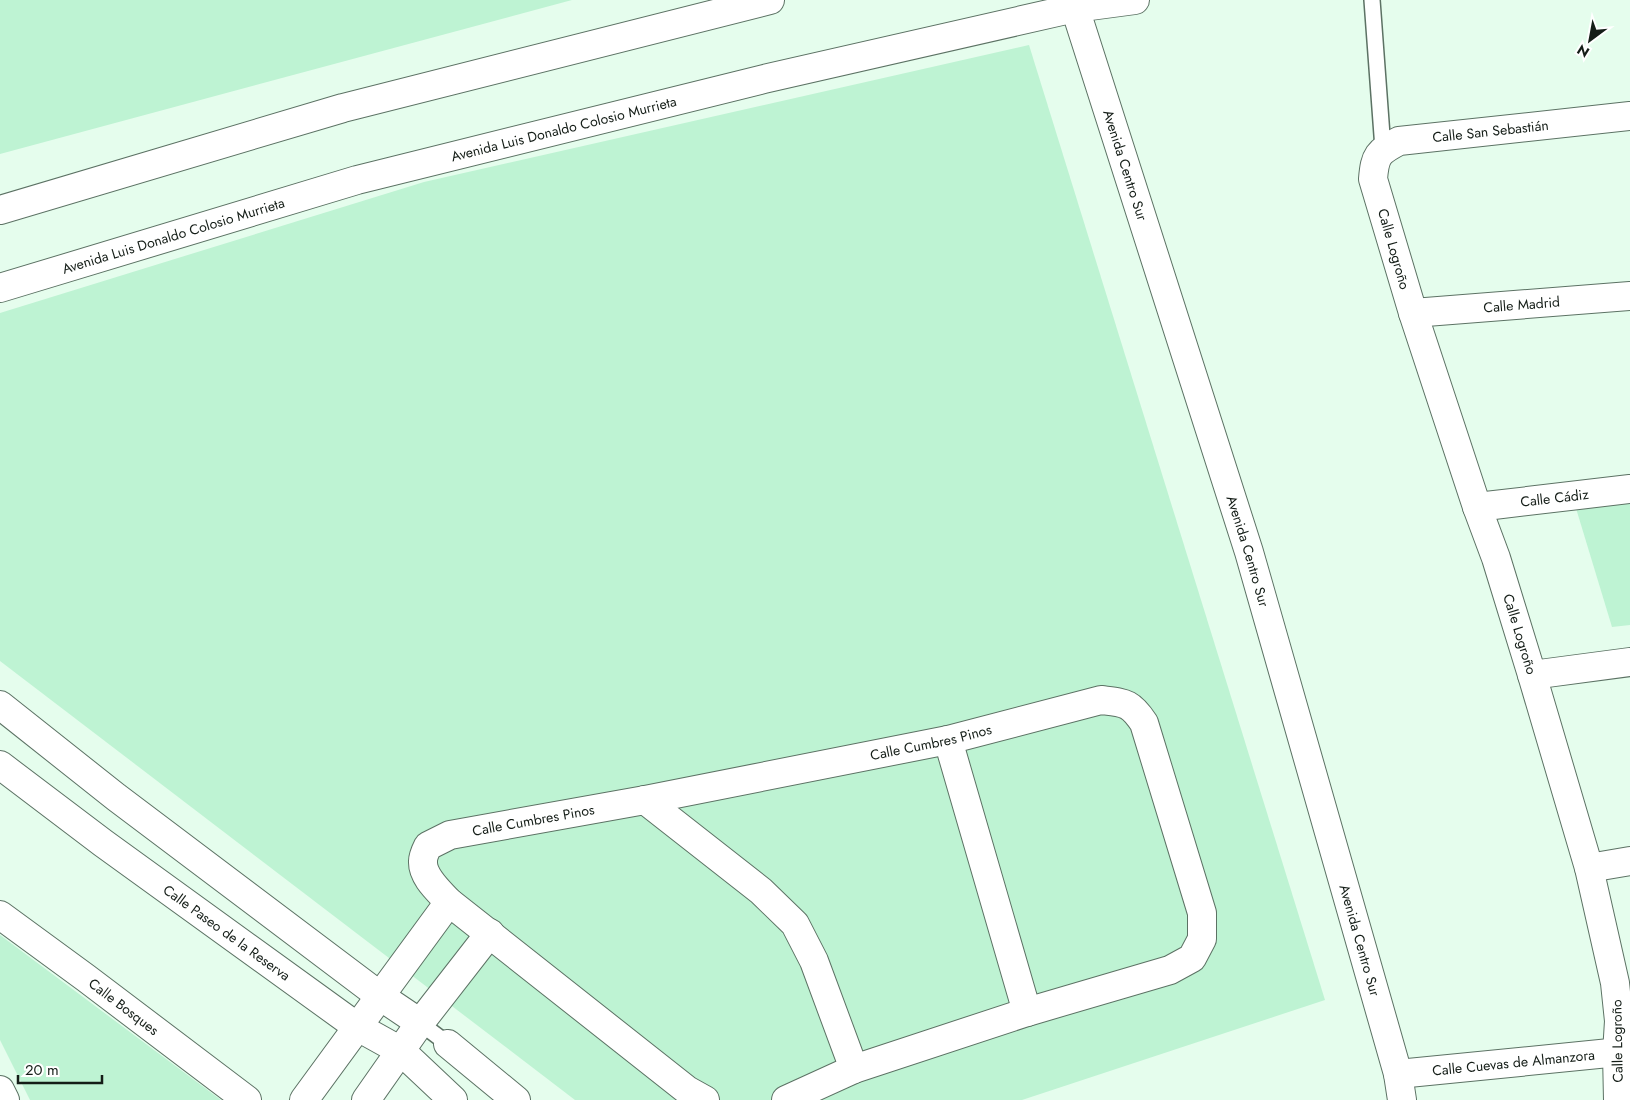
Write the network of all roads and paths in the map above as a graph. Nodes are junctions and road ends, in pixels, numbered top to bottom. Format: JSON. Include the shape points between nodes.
{"nodes":[{"id":1,"x":770,"y":0,"type":"edge"},
{"id":2,"x":1136,"y":0,"type":"edge"},
{"id":3,"x":1372,"y":0,"type":"edge"},
{"id":4,"x":1075,"y":8,"type":"junction"},
{"id":5,"x":1630,"y":116,"type":"edge"},
{"id":6,"x":1384,"y":149,"type":"junction"},
{"id":7,"x":0,"y":210,"type":"edge"},
{"id":8,"x":0,"y":288,"type":"edge"},
{"id":9,"x":1630,"y":296,"type":"edge"},
{"id":10,"x":1412,"y":313,"type":"junction"},
{"id":11,"x":1630,"y":489,"type":"edge"},
{"id":12,"x":1477,"y":507,"type":"junction"},
{"id":13,"x":1630,"y":662,"type":"edge"},
{"id":14,"x":1532,"y":675,"type":"junction"},
{"id":15,"x":0,"y":705,"type":"edge"},
{"id":16,"x":948,"y":740,"type":"junction"},
{"id":17,"x":0,"y":765,"type":"edge"},
{"id":18,"x":645,"y":800,"type":"junction"},
{"id":19,"x":1630,"y":861,"type":"edge"},
{"id":20,"x":1589,"y":868,"type":"junction"},
{"id":21,"x":449,"y":902,"type":"junction"},
{"id":22,"x":0,"y":915,"type":"edge"},
{"id":23,"x":490,"y":933,"type":"junction"},
{"id":24,"x":380,"y":996,"type":"junction"},
{"id":25,"x":1027,"y":1012,"type":"junction"},
{"id":26,"x":420,"y":1023,"type":"junction"},
{"id":27,"x":356,"y":1026,"type":"junction"},
{"id":28,"x":448,"y":1044,"type":"joint"},
{"id":29,"x":400,"y":1051,"type":"junction"},
{"id":30,"x":1624,"y":1052,"type":"edge"},
{"id":31,"x":854,"y":1069,"type":"junction"},
{"id":32,"x":1400,"y":1087,"type":"edge"},
{"id":33,"x":0,"y":1090,"type":"edge"},
{"id":34,"x":5,"y":1100,"type":"edge"},
{"id":35,"x":247,"y":1100,"type":"edge"},
{"id":36,"x":304,"y":1100,"type":"edge"},
{"id":37,"x":366,"y":1100,"type":"edge"},
{"id":38,"x":453,"y":1100,"type":"edge"},
{"id":39,"x":516,"y":1100,"type":"edge"},
{"id":40,"x":705,"y":1100,"type":"edge"},
{"id":41,"x":786,"y":1100,"type":"edge"},
{"id":42,"x":1618,"y":1100,"type":"edge"}],
"edges":[{"from":1,"to":7,"type":"street","via":[[344,108]]},
{"from":2,"to":4,"type":"street","name":"Avenida Luis Donaldo Colosio Murrieta"},
{"from":3,"to":6,"type":"lane"},
{"from":4,"to":8,"type":"street","name":"Avenida Luis Donaldo Colosio Murrieta","via":[[764,79],[357,180]]},
{"from":4,"to":32,"type":"street","name":"Avenida Centro Sur","via":[[1249,552]]},
{"from":5,"to":6,"type":"street","name":"Calle San Sebastián","via":[[1399,141]]},
{"from":6,"to":10,"type":"street","name":"Calle Logroño","via":[[1375,162],[1373,178]]},
{"from":9,"to":10,"type":"street","name":"Calle Madrid"},
{"from":10,"to":12,"type":"street","name":"Calle Logroño"},
{"from":11,"to":12,"type":"street","name":"Calle Cádiz"},
{"from":12,"to":14,"type":"street","name":"Calle Logroño"},
{"from":13,"to":14,"type":"street"},
{"from":14,"to":20,"type":"street","name":"Calle Logroño"},
{"from":15,"to":24,"type":"street","via":[[116,797]]},
{"from":16,"to":18,"type":"street","name":"Calle Cumbres Pinos"},
{"from":16,"to":25,"type":"street"},
{"from":16,"to":25,"type":"street","name":"Calle Cumbres Pinos","via":[[1101,700],[1122,702],[1135,709],[1144,723],[1202,913],[1202,939],[1192,958],[1170,970]]},
{"from":17,"to":27,"type":"street","name":"Calle Paseo de la Reserva"},
{"from":18,"to":21,"type":"street","name":"Calle Cumbres Pinos","via":[[450,835],[428,846],[422,860],[425,872]]},
{"from":18,"to":31,"type":"street","via":[[761,891],[795,924],[814,961]]},
{"from":19,"to":20,"type":"street"},
{"from":20,"to":30,"type":"street","name":"Calle Logroño","via":[[1615,984]]},
{"from":21,"to":23,"type":"street","name":"Calle Cumbres Pinos"},
{"from":21,"to":24,"type":"street"},
{"from":22,"to":35,"type":"street","name":"Calle Bosques"},
{"from":23,"to":26,"type":"street"},
{"from":23,"to":40,"type":"street","name":"Calle Cumbres Pinos","via":[[687,1090]]},
{"from":24,"to":26,"type":"street"},
{"from":24,"to":27,"type":"street"},
{"from":25,"to":31,"type":"street","name":"Calle Cumbres Pinos"},
{"from":26,"to":28,"type":"lane"},
{"from":26,"to":29,"type":"street"},
{"from":27,"to":29,"type":"street","name":"Calle Paseo de la Reserva"},
{"from":27,"to":36,"type":"street"},
{"from":28,"to":39,"type":"street"},
{"from":29,"to":37,"type":"street"},
{"from":29,"to":38,"type":"street","name":"Calle Paseo de la Reserva"},
{"from":30,"to":32,"type":"street","name":"Calle Cuevas de Almanzora"},
{"from":30,"to":42,"type":"street","name":"Calle Logroño"},
{"from":31,"to":41,"type":"street","name":"Calle Cumbres Pinos"},
{"from":33,"to":34,"type":"street"}]}
